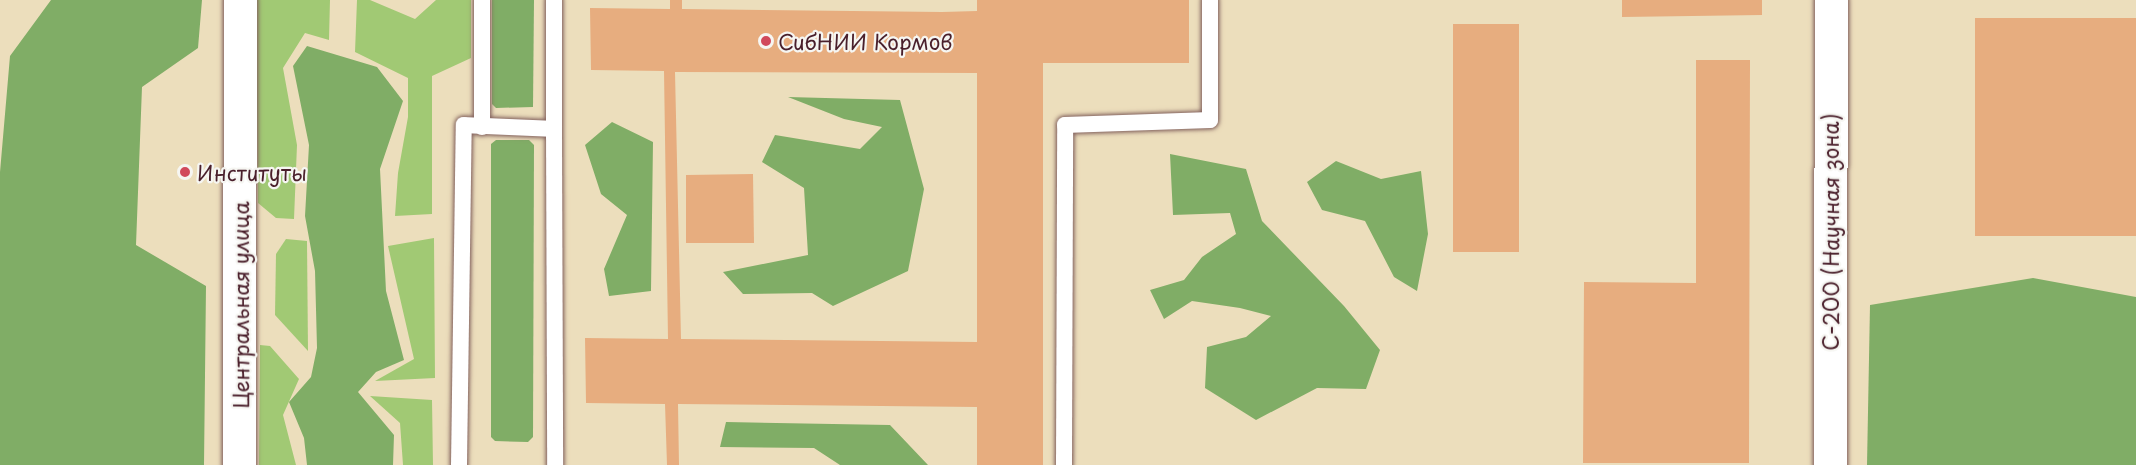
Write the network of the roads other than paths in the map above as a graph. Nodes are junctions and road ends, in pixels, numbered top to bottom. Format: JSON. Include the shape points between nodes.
{"nodes":[{"id":1,"x":240,"y":0,"type":"edge"},
{"id":2,"x":482,"y":0,"type":"edge"},
{"id":3,"x":554,"y":0,"type":"edge"},
{"id":4,"x":1210,"y":0,"type":"edge"},
{"id":5,"x":1831,"y":0,"type":"edge"},
{"id":6,"x":482,"y":128,"type":"junction"},
{"id":7,"x":554,"y":129,"type":"junction"},
{"id":8,"x":239,"y":465,"type":"edge"},
{"id":9,"x":459,"y":465,"type":"edge"},
{"id":10,"x":555,"y":465,"type":"edge"},
{"id":11,"x":1064,"y":465,"type":"edge"},
{"id":12,"x":1830,"y":465,"type":"edge"}],
"edges":[{"from":1,"to":8,"type":"main road","name":"Центральная улица"},
{"from":2,"to":6,"type":"lane"},
{"from":3,"to":7,"type":"lane"},
{"from":4,"to":11,"type":"lane","via":[[1210,120],[1065,125]]},
{"from":5,"to":12,"type":"main road","name":"С-200 (Научная зона)"},
{"from":6,"to":7,"type":"lane"},
{"from":6,"to":9,"type":"lane","via":[[464,125]]},
{"from":7,"to":10,"type":"lane"}]}
